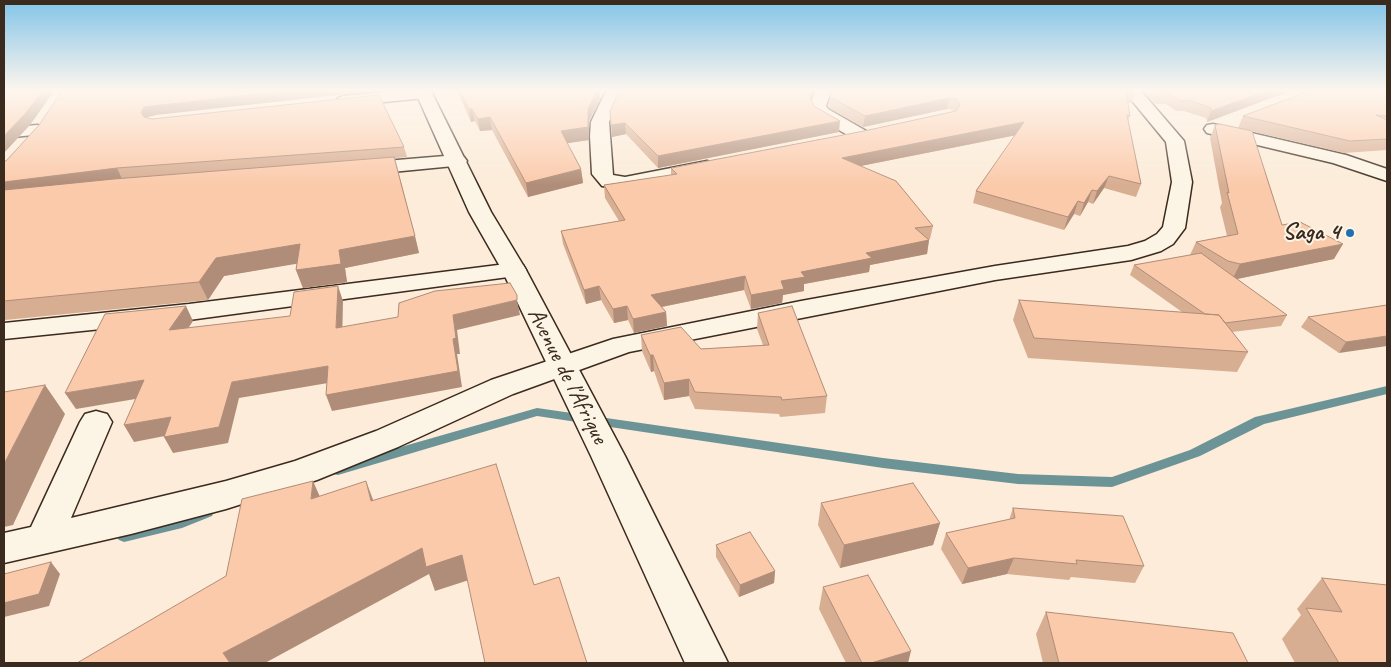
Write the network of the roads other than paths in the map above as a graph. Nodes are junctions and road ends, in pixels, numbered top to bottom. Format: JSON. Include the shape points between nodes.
{"nodes":[{"id":1,"x":438,"y":122,"type":"edge"},
{"id":2,"x":600,"y":122,"type":"edge"},
{"id":3,"x":844,"y":122,"type":"edge"},
{"id":4,"x":1159,"y":122,"type":"edge"},
{"id":5,"x":1232,"y":122,"type":"edge"},
{"id":6,"x":1213,"y":129,"type":"junction"},
{"id":7,"x":4,"y":133,"type":"edge"},
{"id":8,"x":1175,"y":141,"type":"junction"},
{"id":9,"x":833,"y":142,"type":"edge"},
{"id":10,"x":17,"y":152,"type":"edge"},
{"id":11,"x":457,"y":161,"type":"junction"},
{"id":12,"x":728,"y":163,"type":"edge"},
{"id":13,"x":338,"y":170,"type":"edge"},
{"id":14,"x":1387,"y":175,"type":"edge"},
{"id":15,"x":514,"y":270,"type":"junction"},
{"id":16,"x":4,"y":331,"type":"edge"},
{"id":17,"x":560,"y":365,"type":"junction"},
{"id":18,"x":96,"y":422,"type":"dead end"},
{"id":19,"x":43,"y":540,"type":"junction"},
{"id":20,"x":4,"y":548,"type":"edge"},
{"id":21,"x":707,"y":663,"type":"edge"}],
"edges":[{"from":1,"to":11,"type":"street","name":"Avenue de l'Afrique"},
{"from":2,"to":12,"type":"street","via":[[602,174],[609,182],[626,183]]},
{"from":3,"to":9,"type":"street","via":[[870,134]]},
{"from":4,"to":8,"type":"street"},
{"from":5,"to":6,"type":"street"},
{"from":6,"to":8,"type":"street"},
{"from":6,"to":14,"type":"street","via":[[1339,159]]},
{"from":7,"to":10,"type":"street","via":[[42,124]]},
{"from":8,"to":17,"type":"street","via":[[1182,182],[1174,228],[1153,246],[1131,253],[995,273],[801,309],[624,345]]},
{"from":11,"to":13,"type":"street"},
{"from":11,"to":15,"type":"street","name":"Avenue de l'Afrique","via":[[484,220]]},
{"from":15,"to":16,"type":"street","via":[[189,312]]},
{"from":15,"to":17,"type":"street","name":"Avenue de l'Afrique"},
{"from":17,"to":19,"type":"street","via":[[305,471]]},
{"from":17,"to":21,"type":"street","name":"Avenue de l'Afrique","via":[[608,456]]},
{"from":18,"to":19,"type":"street"},
{"from":19,"to":20,"type":"street"}]}
